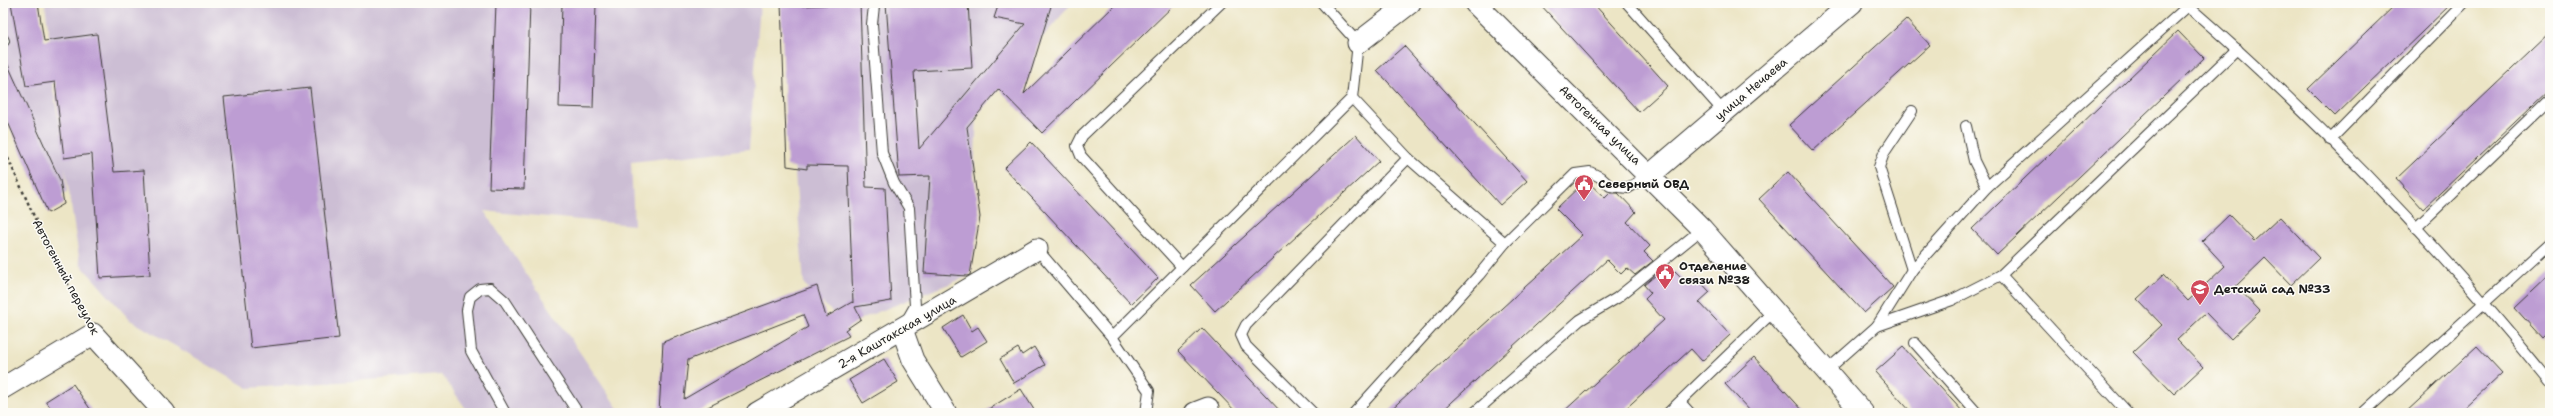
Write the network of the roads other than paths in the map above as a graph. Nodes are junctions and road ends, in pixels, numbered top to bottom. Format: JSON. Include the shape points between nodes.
{"nodes":[{"id":1,"x":870,"y":3,"type":"edge"},
{"id":2,"x":1221,"y":3,"type":"edge"},
{"id":3,"x":1322,"y":3,"type":"edge"},
{"id":4,"x":1410,"y":3,"type":"edge"},
{"id":5,"x":1475,"y":3,"type":"edge"},
{"id":6,"x":1626,"y":3,"type":"edge"},
{"id":7,"x":1852,"y":3,"type":"edge"},
{"id":8,"x":2464,"y":3,"type":"edge"},
{"id":9,"x":2189,"y":4,"type":"edge"},
{"id":10,"x":1358,"y":43,"type":"junction"},
{"id":11,"x":2237,"y":49,"type":"junction"},
{"id":12,"x":1352,"y":98,"type":"junction"},
{"id":13,"x":2550,"y":99,"type":"edge"},
{"id":14,"x":1912,"y":111,"type":"dead end"},
{"id":15,"x":1724,"y":112,"type":"junction"},
{"id":16,"x":1966,"y":126,"type":"dead end"},
{"id":17,"x":2330,"y":140,"type":"junction"},
{"id":18,"x":1408,"y":158,"type":"junction"},
{"id":19,"x":1650,"y":175,"type":"junction"},
{"id":20,"x":1987,"y":187,"type":"junction"},
{"id":21,"x":2416,"y":228,"type":"junction"},
{"id":22,"x":1702,"y":229,"type":"junction"},
{"id":23,"x":1505,"y":243,"type":"junction"},
{"id":24,"x":2550,"y":243,"type":"edge"},
{"id":25,"x":1037,"y":249,"type":"joint"},
{"id":26,"x":1182,"y":267,"type":"junction"},
{"id":27,"x":1912,"y":270,"type":"junction"},
{"id":28,"x":2001,"y":275,"type":"junction"},
{"id":29,"x":2483,"y":305,"type":"junction"},
{"id":30,"x":1774,"y":312,"type":"junction"},
{"id":31,"x":1877,"y":326,"type":"junction"},
{"id":32,"x":902,"y":330,"type":"junction"},
{"id":33,"x":1112,"y":337,"type":"junction"},
{"id":34,"x":1915,"y":343,"type":"dead end"},
{"id":35,"x":1826,"y":371,"type":"junction"},
{"id":36,"x":2550,"y":382,"type":"edge"},
{"id":37,"x":3,"y":388,"type":"edge"},
{"id":38,"x":1680,"y":402,"type":"junction"},
{"id":39,"x":165,"y":413,"type":"edge"},
{"id":40,"x":505,"y":413,"type":"edge"},
{"id":41,"x":578,"y":413,"type":"edge"},
{"id":42,"x":757,"y":413,"type":"edge"},
{"id":43,"x":946,"y":413,"type":"edge"},
{"id":44,"x":1146,"y":413,"type":"edge"},
{"id":45,"x":1313,"y":413,"type":"edge"},
{"id":46,"x":1354,"y":413,"type":"edge"},
{"id":47,"x":1474,"y":413,"type":"edge"},
{"id":48,"x":1668,"y":413,"type":"edge"},
{"id":49,"x":1690,"y":413,"type":"edge"},
{"id":50,"x":1863,"y":413,"type":"edge"},
{"id":51,"x":1977,"y":413,"type":"edge"},
{"id":52,"x":2128,"y":413,"type":"edge"},
{"id":53,"x":2364,"y":413,"type":"edge"}],
"edges":[{"from":1,"to":32,"type":"lane","via":[[874,6],[872,24],[882,153],[894,183],[909,208],[915,306]]},
{"from":2,"to":26,"type":"lane","via":[[1082,136],[1077,146],[1081,156]]},
{"from":3,"to":10,"type":"lane"},
{"from":4,"to":10,"type":"street"},
{"from":5,"to":19,"type":"street","name":"Автогенная улица"},
{"from":6,"to":15,"type":"lane"},
{"from":7,"to":15,"type":"street","name":"улица Нечаева"},
{"from":8,"to":17,"type":"lane"},
{"from":9,"to":11,"type":"lane"},
{"from":9,"to":20,"type":"lane"},
{"from":10,"to":12,"type":"lane"},
{"from":11,"to":17,"type":"lane"},
{"from":11,"to":28,"type":"lane"},
{"from":12,"to":18,"type":"lane"},
{"from":12,"to":26,"type":"lane"},
{"from":13,"to":21,"type":"lane"},
{"from":14,"to":27,"type":"lane","via":[[1884,153],[1879,168]]},
{"from":15,"to":19,"type":"street","name":"улица Нечаева"},
{"from":16,"to":20,"type":"lane","via":[[1974,161]]},
{"from":17,"to":21,"type":"lane"},
{"from":18,"to":23,"type":"lane"},
{"from":18,"to":45,"type":"lane","via":[[1246,325],[1241,335],[1246,346]]},
{"from":19,"to":22,"type":"street","name":"Автогенная улица"},
{"from":19,"to":23,"type":"lane","via":[[1628,188],[1610,186],[1590,172],[1575,174]]},
{"from":20,"to":27,"type":"lane"},
{"from":21,"to":29,"type":"lane"},
{"from":22,"to":30,"type":"street","name":"Автогенная улица"},
{"from":22,"to":47,"type":"lane","via":[[1617,298],[1580,320]]},
{"from":23,"to":46,"type":"lane"},
{"from":24,"to":29,"type":"lane"},
{"from":25,"to":32,"type":"street","name":"2-я Каштакская улица"},
{"from":25,"to":33,"type":"lane"},
{"from":26,"to":33,"type":"lane"},
{"from":27,"to":31,"type":"lane"},
{"from":28,"to":31,"type":"lane","via":[[1952,300]]},
{"from":28,"to":52,"type":"lane"},
{"from":29,"to":36,"type":"lane"},
{"from":29,"to":53,"type":"lane"},
{"from":30,"to":35,"type":"street","name":"Автогенная улица"},
{"from":30,"to":38,"type":"lane"},
{"from":31,"to":35,"type":"lane"},
{"from":32,"to":42,"type":"street","name":"2-я Каштакская улица"},
{"from":32,"to":43,"type":"street","via":[[913,360]]},
{"from":33,"to":44,"type":"lane","via":[[1149,392]]},
{"from":34,"to":51,"type":"lane"},
{"from":35,"to":50,"type":"street","name":"Автогенная улица"},
{"from":37,"to":39,"type":"street","name":"Автогенный переулок","via":[[93,334]]},
{"from":38,"to":48,"type":"lane"},
{"from":38,"to":49,"type":"lane"},
{"from":40,"to":41,"type":"lane","via":[[471,351],[467,310],[470,297],[480,289],[490,288],[505,301]]}]}
